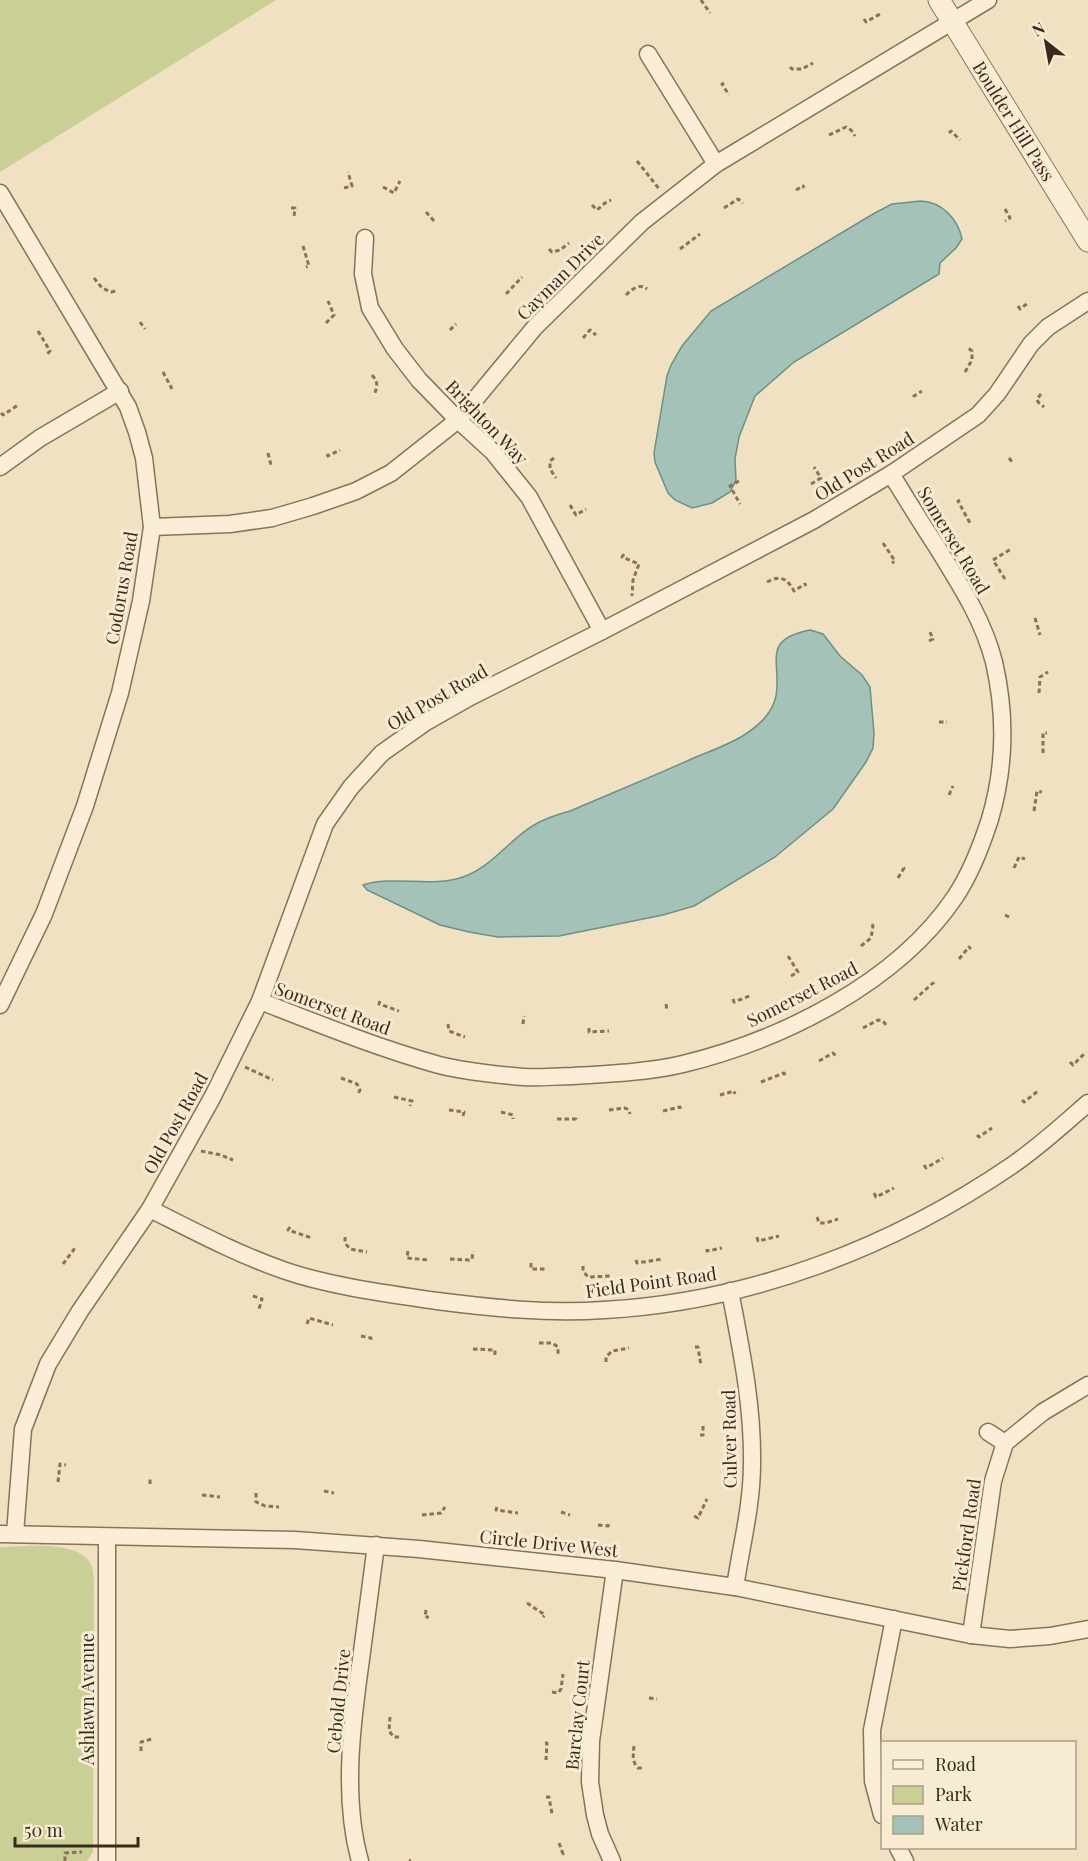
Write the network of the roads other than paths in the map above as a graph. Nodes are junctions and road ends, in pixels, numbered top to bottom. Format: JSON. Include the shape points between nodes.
{"nodes":[{"id":1,"x":939,"y":0,"type":"edge"},
{"id":2,"x":988,"y":0,"type":"edge"},
{"id":3,"x":952,"y":22,"type":"junction"},
{"id":4,"x":648,"y":54,"type":"dead end"},
{"id":5,"x":716,"y":164,"type":"junction"},
{"id":6,"x":0,"y":193,"type":"edge"},
{"id":7,"x":365,"y":238,"type":"dead end"},
{"id":8,"x":1088,"y":241,"type":"edge"},
{"id":9,"x":1088,"y":301,"type":"edge"},
{"id":10,"x":120,"y":391,"type":"junction"},
{"id":11,"x":458,"y":420,"type":"junction"},
{"id":12,"x":0,"y":467,"type":"edge"},
{"id":13,"x":891,"y":474,"type":"junction"},
{"id":14,"x":152,"y":527,"type":"junction"},
{"id":15,"x":602,"y":631,"type":"junction"},
{"id":16,"x":260,"y":1001,"type":"junction"},
{"id":17,"x":0,"y":1005,"type":"edge"},
{"id":18,"x":1088,"y":1103,"type":"edge"},
{"id":19,"x":150,"y":1209,"type":"junction"},
{"id":20,"x":730,"y":1291,"type":"junction"},
{"id":21,"x":1088,"y":1384,"type":"edge"},
{"id":22,"x":988,"y":1432,"type":"dead end"},
{"id":23,"x":1005,"y":1443,"type":"junction"},
{"id":24,"x":8,"y":1534,"type":"edge"},
{"id":25,"x":107,"y":1537,"type":"junction"},
{"id":26,"x":376,"y":1545,"type":"junction"},
{"id":27,"x":615,"y":1570,"type":"junction"},
{"id":28,"x":735,"y":1587,"type":"junction"},
{"id":29,"x":894,"y":1619,"type":"junction"},
{"id":30,"x":1088,"y":1629,"type":"edge"},
{"id":31,"x":971,"y":1635,"type":"junction"},
{"id":32,"x":881,"y":1811,"type":"edge"},
{"id":33,"x":107,"y":1861,"type":"edge"},
{"id":34,"x":360,"y":1861,"type":"edge"},
{"id":35,"x":612,"y":1861,"type":"edge"}],
"edges":[{"from":1,"to":3,"type":"street","name":"Boulder Hill Pass"},
{"from":2,"to":3,"type":"street","name":"Cayman Drive"},
{"from":3,"to":5,"type":"street","name":"Cayman Drive"},
{"from":3,"to":8,"type":"street","name":"Boulder Hill Pass"},
{"from":4,"to":5,"type":"street"},
{"from":5,"to":11,"type":"street","name":"Cayman Drive","via":[[642,222],[590,272],[535,327]]},
{"from":6,"to":10,"type":"street","name":"Codorus Road"},
{"from":7,"to":11,"type":"street","name":"Brighton Way","via":[[363,274],[370,308],[419,380]]},
{"from":9,"to":13,"type":"street","name":"Old Post Road","via":[[1048,327],[1031,344],[978,415]]},
{"from":10,"to":12,"type":"street","via":[[40,438]]},
{"from":10,"to":14,"type":"street","name":"Codorus Road","via":[[138,432]]},
{"from":11,"to":14,"type":"street","name":"Cayman Drive","via":[[391,473],[313,506],[272,518],[230,524]]},
{"from":11,"to":15,"type":"street","name":"Brighton Way","via":[[493,452],[529,497]]},
{"from":13,"to":15,"type":"street","name":"Old Post Road","via":[[814,520]]},
{"from":13,"to":16,"type":"street","name":"Somerset Road","via":[[973,608],[993,660],[1003,742],[995,803],[973,866],[934,925],[898,959],[850,994],[767,1038],[682,1065],[606,1075],[526,1077],[443,1066],[377,1046]]},
{"from":14,"to":17,"type":"street","name":"Codorus Road","via":[[141,602],[120,693],[85,806],[44,914]]},
{"from":15,"to":16,"type":"street","name":"Old Post Road","via":[[470,697],[374,761],[325,824]]},
{"from":16,"to":19,"type":"street","name":"Old Post Road"},
{"from":18,"to":20,"type":"street","name":"Field Point Road","via":[[1017,1162],[912,1225],[851,1253],[782,1278]]},
{"from":19,"to":20,"type":"street","name":"Field Point Road","via":[[232,1250],[285,1271],[411,1297],[477,1306],[587,1311],[668,1303]]},
{"from":19,"to":24,"type":"street","name":"Old Post Road","via":[[48,1364],[23,1429]]},
{"from":20,"to":28,"type":"street","name":"Culver Road","via":[[749,1392],[752,1465]]},
{"from":21,"to":23,"type":"street"},
{"from":22,"to":23,"type":"street"},
{"from":23,"to":31,"type":"street","name":"Pickford Road","via":[[993,1481]]},
{"from":24,"to":25,"type":"street","name":"Circle Drive West"},
{"from":25,"to":26,"type":"street","name":"Circle Drive West"},
{"from":25,"to":33,"type":"street","name":"Ashlawn Avenue"},
{"from":26,"to":27,"type":"street","name":"Circle Drive West"},
{"from":26,"to":34,"type":"street","name":"Cebold Drive","via":[[352,1726],[350,1781]]},
{"from":27,"to":28,"type":"street","name":"Circle Drive West"},
{"from":27,"to":35,"type":"street","name":"Barclay Court","via":[[591,1741],[590,1782],[600,1834]]},
{"from":28,"to":29,"type":"street","name":"Circle Drive West"},
{"from":29,"to":31,"type":"street","name":"Circle Drive West"},
{"from":29,"to":32,"type":"street","via":[[872,1730],[873,1781]]},
{"from":30,"to":31,"type":"street","name":"Circle Drive West","via":[[1010,1639]]}]}
